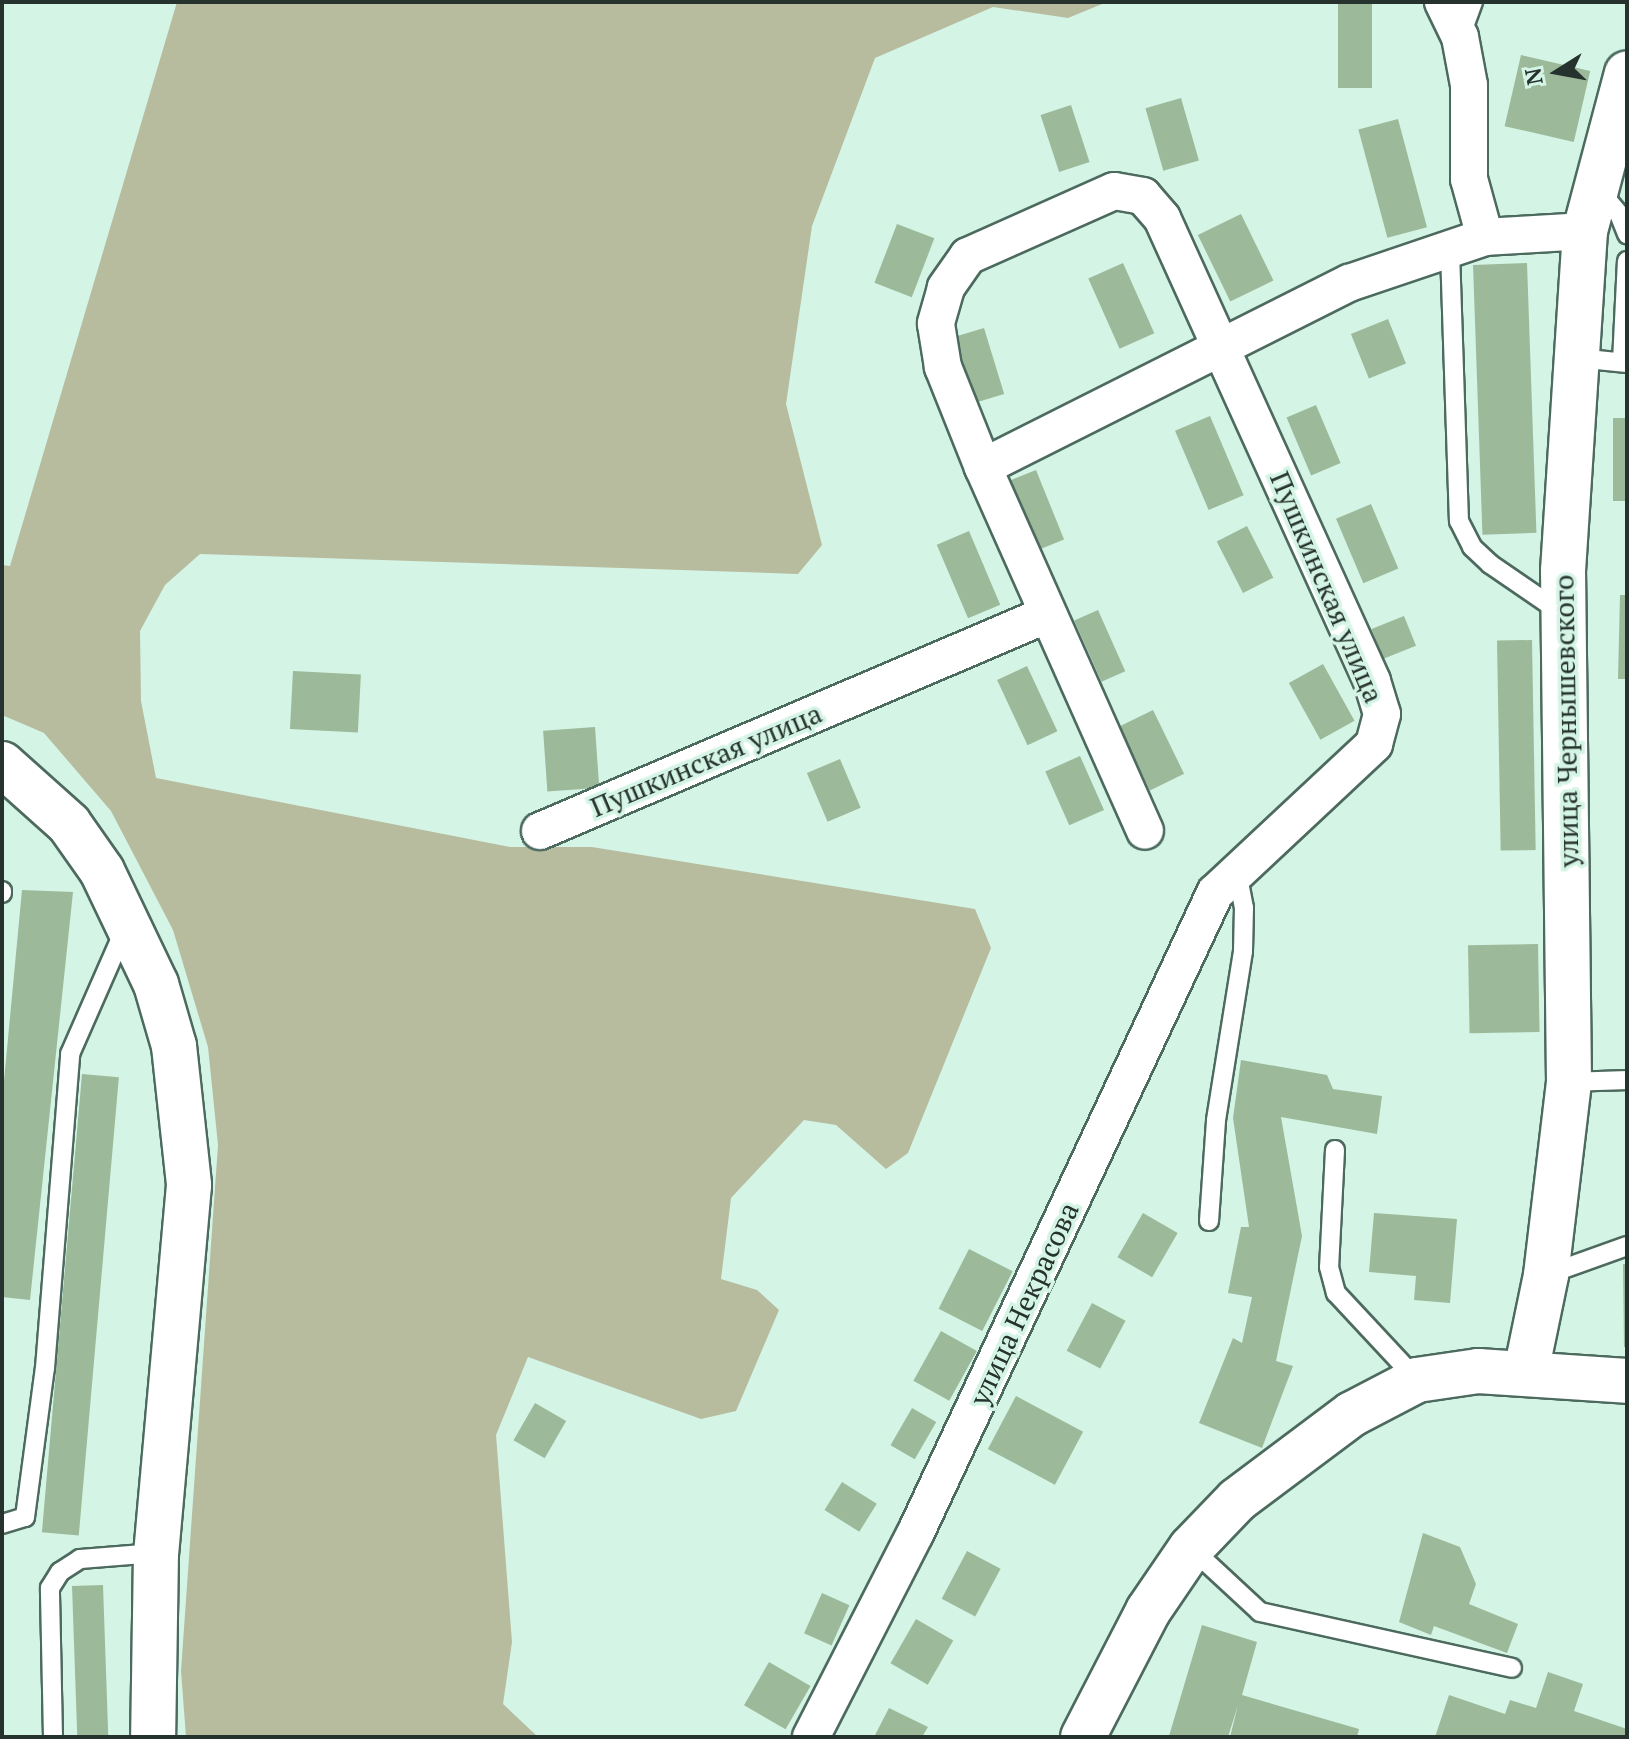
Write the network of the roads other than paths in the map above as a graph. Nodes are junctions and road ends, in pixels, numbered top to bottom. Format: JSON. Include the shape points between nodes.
{"nodes":[{"id":1,"x":1443,"y":2,"type":"edge"},
{"id":2,"x":1473,"y":2,"type":"edge"},
{"id":3,"x":1460,"y":37,"type":"junction"},
{"id":4,"x":1627,"y":73,"type":"edge"},
{"id":5,"x":1606,"y":232,"type":"edge"},
{"id":6,"x":1485,"y":237,"type":"junction"},
{"id":7,"x":1450,"y":251,"type":"junction"},
{"id":8,"x":1627,"y":261,"type":"edge"},
{"id":9,"x":1222,"y":349,"type":"junction"},
{"id":10,"x":1577,"y":358,"type":"junction"},
{"id":11,"x":1624,"y":362,"type":"edge"},
{"id":12,"x":983,"y":467,"type":"junction"},
{"id":13,"x":1048,"y":614,"type":"junction"},
{"id":14,"x":1563,"y":614,"type":"junction"},
{"id":15,"x":2,"y":764,"type":"edge"},
{"id":16,"x":540,"y":831,"type":"dead end"},
{"id":17,"x":1145,"y":831,"type":"dead end"},
{"id":18,"x":1237,"y":871,"type":"junction"},
{"id":19,"x":129,"y":919,"type":"junction"},
{"id":20,"x":1627,"y":1080,"type":"edge"},
{"id":21,"x":1569,"y":1082,"type":"junction"},
{"id":22,"x":1335,"y":1150,"type":"dead end"},
{"id":23,"x":1209,"y":1221,"type":"dead end"},
{"id":24,"x":1627,"y":1246,"type":"edge"},
{"id":25,"x":1546,"y":1275,"type":"junction"},
{"id":26,"x":1526,"y":1372,"type":"junction"},
{"id":27,"x":1417,"y":1380,"type":"junction"},
{"id":28,"x":1627,"y":1381,"type":"edge"},
{"id":29,"x":2,"y":1524,"type":"edge"},
{"id":30,"x":1191,"y":1548,"type":"junction"},
{"id":31,"x":156,"y":1553,"type":"junction"},
{"id":32,"x":1512,"y":1668,"type":"dead end"},
{"id":33,"x":53,"y":1737,"type":"edge"},
{"id":34,"x":153,"y":1737,"type":"edge"},
{"id":35,"x":811,"y":1737,"type":"edge"},
{"id":36,"x":1085,"y":1737,"type":"edge"}],
"edges":[{"from":1,"to":3,"type":"street"},
{"from":2,"to":3,"type":"lane"},
{"from":3,"to":6,"type":"street","via":[[1469,85],[1469,179]]},
{"from":4,"to":5,"type":"main road","name":"улица Чернышевского","via":[[1599,190]]},
{"from":5,"to":6,"type":"street"},
{"from":5,"to":10,"type":"main road","name":"улица Чернышевского"},
{"from":6,"to":7,"type":"street"},
{"from":7,"to":9,"type":"street","via":[[1349,283]]},
{"from":7,"to":14,"type":"lane","via":[[1459,521],[1472,547],[1490,564]]},
{"from":8,"to":11,"type":"lane"},
{"from":9,"to":12,"type":"street"},
{"from":9,"to":12,"type":"street","name":"Пушкинская улица","via":[[1162,218],[1143,196],[1114,191],[1003,237],[968,256],[946,288],[936,324],[943,367]]},
{"from":9,"to":18,"type":"street","name":"Пушкинская улица","via":[[1372,681],[1382,714],[1374,744]]},
{"from":10,"to":11,"type":"lane"},
{"from":10,"to":14,"type":"main road","name":"улица Чернышевского"},
{"from":12,"to":13,"type":"street","name":"Пушкинская улица"},
{"from":13,"to":16,"type":"street","name":"Пушкинская улица"},
{"from":13,"to":17,"type":"street","name":"Пушкинская улица"},
{"from":14,"to":21,"type":"main road","name":"улица Чернышевского"},
{"from":15,"to":19,"type":"main road","via":[[69,824]]},
{"from":18,"to":23,"type":"lane","via":[[1244,908],[1243,951],[1216,1120]]},
{"from":18,"to":35,"type":"street","name":"улица Некрасова","via":[[1215,893],[915,1534]]},
{"from":19,"to":29,"type":"lane","via":[[70,1054],[45,1368],[25,1517]]},
{"from":19,"to":31,"type":"main road","via":[[174,1046],[189,1185]]},
{"from":20,"to":21,"type":"lane"},
{"from":21,"to":25,"type":"main road","name":"улица Чернышевского"},
{"from":22,"to":27,"type":"lane","via":[[1329,1267],[1336,1293]]},
{"from":24,"to":25,"type":"lane"},
{"from":25,"to":26,"type":"main road","name":"улица Чернышевского"},
{"from":26,"to":27,"type":"main road","via":[[1478,1371]]},
{"from":26,"to":28,"type":"main road"},
{"from":27,"to":30,"type":"main road","via":[[1352,1414],[1249,1490]]},
{"from":30,"to":32,"type":"lane","via":[[1260,1612]]},
{"from":30,"to":36,"type":"main road","via":[[1148,1611]]},
{"from":31,"to":33,"type":"lane","via":[[80,1559],[60,1572],[50,1588]]},
{"from":31,"to":34,"type":"main road"}]}
